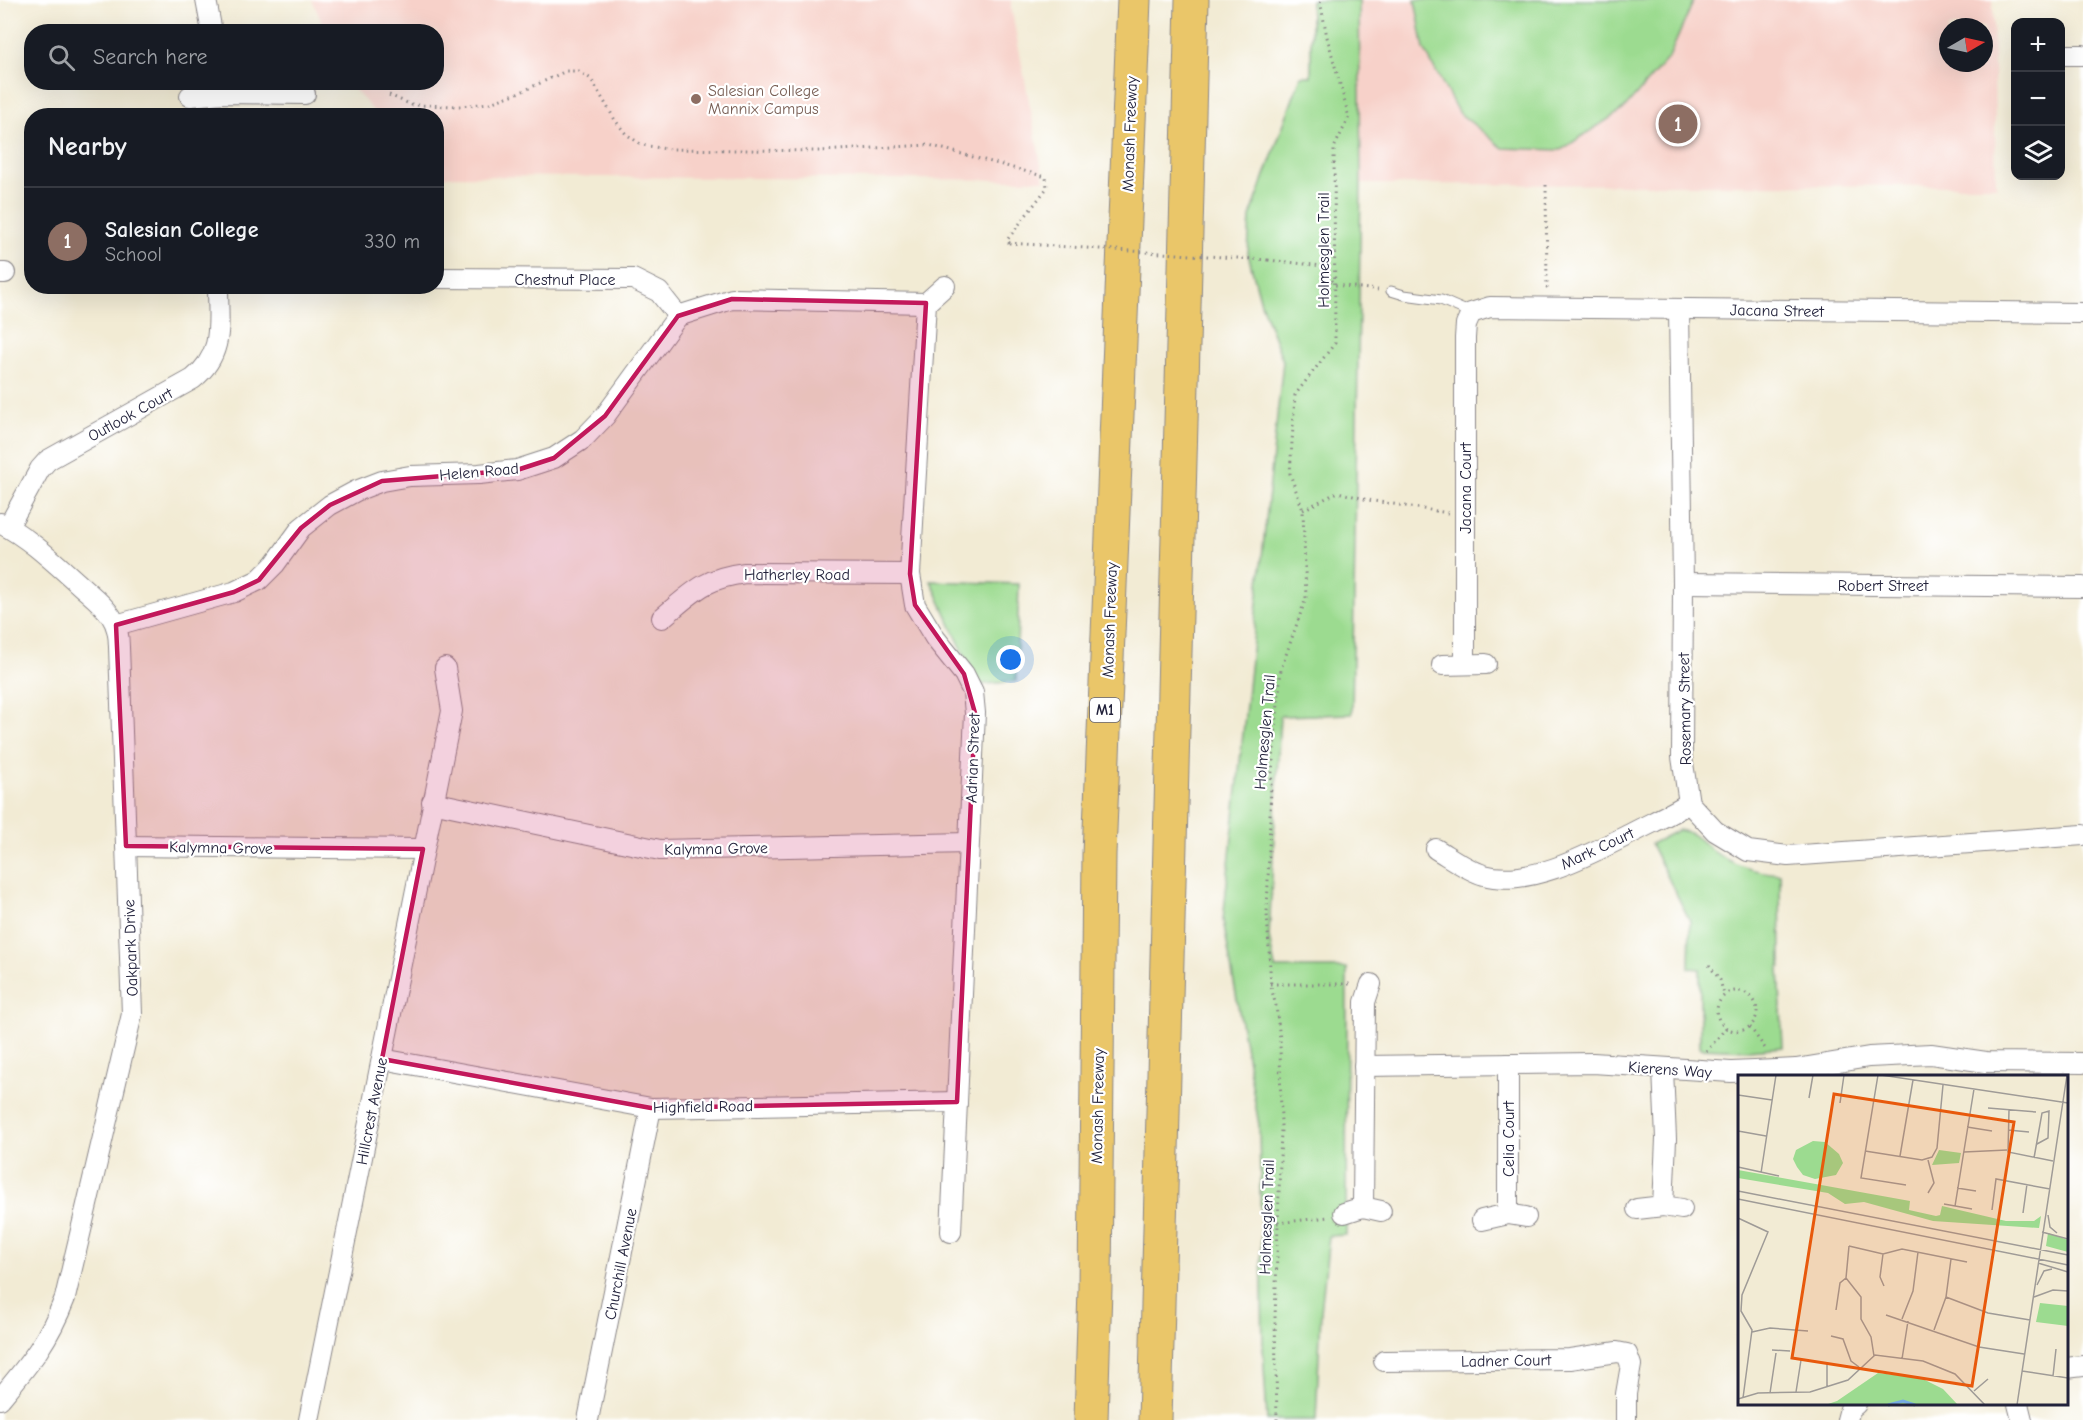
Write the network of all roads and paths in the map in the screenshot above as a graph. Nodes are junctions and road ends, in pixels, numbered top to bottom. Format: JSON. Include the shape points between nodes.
{"nodes":[{"id":1,"x":206,"y":0,"type":"edge"},
{"id":2,"x":1134,"y":0,"type":"edge"},
{"id":3,"x":1192,"y":0,"type":"edge"},
{"id":4,"x":1320,"y":0,"type":"edge"},
{"id":5,"x":210,"y":24,"type":"edge"},
{"id":6,"x":2065,"y":55,"type":"edge"},
{"id":7,"x":2083,"y":55,"type":"edge"},
{"id":8,"x":213,"y":90,"type":"edge"},
{"id":9,"x":249,"y":90,"type":"edge"},
{"id":10,"x":305,"y":94,"type":"dead end"},
{"id":11,"x":389,"y":95,"type":"dead end"},
{"id":12,"x":190,"y":96,"type":"dead end"},
{"id":13,"x":1546,"y":185,"type":"dead end"},
{"id":14,"x":444,"y":278,"type":"edge"},
{"id":15,"x":1335,"y":285,"type":"junction"},
{"id":16,"x":945,"y":286,"type":"dead end"},
{"id":17,"x":1391,"y":291,"type":"joint"},
{"id":18,"x":218,"y":294,"type":"edge"},
{"id":19,"x":926,"y":303,"type":"junction"},
{"id":20,"x":1547,"y":307,"type":"junction"},
{"id":21,"x":1679,"y":309,"type":"junction"},
{"id":22,"x":2083,"y":313,"type":"edge"},
{"id":23,"x":1471,"y":314,"type":"junction"},
{"id":24,"x":678,"y":316,"type":"junction"},
{"id":25,"x":1303,"y":510,"type":"junction"},
{"id":26,"x":1465,"y":515,"type":"junction"},
{"id":27,"x":4,"y":525,"type":"edge"},
{"id":28,"x":910,"y":574,"type":"junction"},
{"id":29,"x":1683,"y":584,"type":"junction"},
{"id":30,"x":2083,"y":586,"type":"edge"},
{"id":31,"x":662,"y":618,"type":"dead end"},
{"id":32,"x":116,"y":625,"type":"junction"},
{"id":33,"x":1465,"y":664,"type":"junction"},
{"id":34,"x":1486,"y":664,"type":"dead end"},
{"id":35,"x":1442,"y":665,"type":"dead end"},
{"id":36,"x":445,"y":668,"type":"dead end"},
{"id":37,"x":432,"y":802,"type":"junction"},
{"id":38,"x":1689,"y":803,"type":"junction"},
{"id":39,"x":2083,"y":835,"type":"edge"},
{"id":40,"x":968,"y":843,"type":"junction"},
{"id":41,"x":126,"y":846,"type":"junction"},
{"id":42,"x":423,"y":849,"type":"junction"},
{"id":43,"x":1436,"y":849,"type":"dead end"},
{"id":44,"x":1709,"y":965,"type":"dead end"},
{"id":45,"x":1270,"y":984,"type":"junction"},
{"id":46,"x":1371,"y":984,"type":"joint"},
{"id":47,"x":1724,"y":995,"type":"junction"},
{"id":48,"x":1750,"y":1027,"type":"junction"},
{"id":49,"x":1726,"y":1028,"type":"junction"},
{"id":50,"x":1767,"y":1051,"type":"dead end"},
{"id":51,"x":1706,"y":1052,"type":"dead end"},
{"id":52,"x":382,"y":1059,"type":"junction"},
{"id":53,"x":2083,"y":1063,"type":"edge"},
{"id":54,"x":1508,"y":1064,"type":"junction"},
{"id":55,"x":1364,"y":1066,"type":"junction"},
{"id":56,"x":1664,"y":1069,"type":"junction"},
{"id":57,"x":1988,"y":1070,"type":"edge"},
{"id":58,"x":1797,"y":1073,"type":"edge"},
{"id":59,"x":957,"y":1102,"type":"junction"},
{"id":60,"x":651,"y":1108,"type":"junction"},
{"id":61,"x":1637,"y":1209,"type":"dead end"},
{"id":62,"x":1363,"y":1210,"type":"joint"},
{"id":63,"x":1482,"y":1220,"type":"dead end"},
{"id":64,"x":1277,"y":1223,"type":"junction"},
{"id":65,"x":951,"y":1232,"type":"dead end"},
{"id":66,"x":1384,"y":1361,"type":"dead end"},
{"id":67,"x":2083,"y":1366,"type":"edge"},
{"id":68,"x":2068,"y":1368,"type":"edge"},
{"id":69,"x":0,"y":1399,"type":"edge"},
{"id":70,"x":1855,"y":1405,"type":"edge"},
{"id":71,"x":2018,"y":1405,"type":"edge"},
{"id":72,"x":309,"y":1420,"type":"edge"},
{"id":73,"x":588,"y":1420,"type":"edge"},
{"id":74,"x":1090,"y":1420,"type":"edge"},
{"id":75,"x":1155,"y":1420,"type":"edge"},
{"id":76,"x":1277,"y":1420,"type":"edge"},
{"id":77,"x":1626,"y":1420,"type":"edge"},
{"id":78,"x":1847,"y":1420,"type":"edge"},
{"id":79,"x":2022,"y":1420,"type":"edge"}],
"edges":[{"from":1,"to":5,"type":"street"},
{"from":2,"to":74,"type":"highway","name":"Monash Freeway","number":"M1","via":[[1099,854]]},
{"from":3,"to":75,"type":"highway"},
{"from":4,"to":15,"type":"path","name":"Holmesglen Trail","via":[[1349,117],[1334,148]]},
{"from":6,"to":7,"type":"street"},
{"from":8,"to":12,"type":"street"},
{"from":9,"to":10,"type":"street"},
{"from":11,"to":15,"type":"path","bridge":true,"via":[[412,105],[490,103],[566,71],[579,71],[591,79],[626,134],[642,145],[666,149],[820,151],[929,145],[1046,177],[1047,188],[1007,240],[1009,243],[1323,266]]},
{"from":13,"to":20,"type":"path"},
{"from":14,"to":24,"type":"street","name":"Chestnut Place","via":[[633,279],[659,292]]},
{"from":15,"to":17,"type":"path"},
{"from":15,"to":25,"type":"path","name":"Holmesglen Trail","via":[[1335,343],[1295,395],[1290,474]]},
{"from":16,"to":19,"type":"street"},
{"from":17,"to":23,"type":"lane","via":[[1450,303]]},
{"from":18,"to":27,"type":"street","name":"Outlook Court","via":[[216,348],[203,371],[48,460]]},
{"from":19,"to":24,"type":"street","via":[[732,299]]},
{"from":19,"to":28,"type":"street","name":"Adrian Street"},
{"from":20,"to":21,"type":"street","name":"Jacana Street"},
{"from":20,"to":23,"type":"street","name":"Jacana Street","via":[[1490,307]]},
{"from":21,"to":22,"type":"street","name":"Jacana Street"},
{"from":21,"to":29,"type":"street","name":"Rosemary Street"},
{"from":23,"to":26,"type":"street","name":"Jacana Court","via":[[1465,338]]},
{"from":24,"to":32,"type":"street","name":"Helen Road","via":[[605,416],[583,439],[554,458],[517,470],[382,481],[330,505],[308,522],[259,580],[213,599]]},
{"from":25,"to":26,"type":"path","via":[[1338,492]]},
{"from":25,"to":45,"type":"path","name":"Holmesglen Trail","via":[[1305,598],[1281,669],[1271,783],[1267,915]]},
{"from":26,"to":33,"type":"street","name":"Jacana Court"},
{"from":27,"to":32,"type":"street","via":[[51,558],[110,614]]},
{"from":28,"to":31,"type":"street","name":"Hatherley Road","via":[[725,576],[704,584]]},
{"from":28,"to":40,"type":"street","name":"Adrian Street","via":[[915,605],[973,692]]},
{"from":29,"to":30,"type":"street","name":"Robert Street"},
{"from":29,"to":38,"type":"street","name":"Rosemary Street","via":[[1682,757]]},
{"from":32,"to":41,"type":"street","name":"Oakpark Drive"},
{"from":33,"to":34,"type":"street"},
{"from":33,"to":35,"type":"street"},
{"from":36,"to":37,"type":"street","name":"Hillcrest Avenue","via":[[452,711]]},
{"from":37,"to":40,"type":"street","name":"Kalymna Grove","via":[[660,850]]},
{"from":37,"to":42,"type":"street","name":"Hillcrest Avenue"},
{"from":38,"to":39,"type":"street","via":[[1715,831],[1748,851],[1788,856]]},
{"from":38,"to":43,"type":"street","name":"Mark Court","via":[[1578,860],[1520,876],[1486,876]]},
{"from":40,"to":59,"type":"street","name":"Adrian Street"},
{"from":41,"to":42,"type":"street","name":"Kalymna Grove"},
{"from":41,"to":69,"type":"street","name":"Oakpark Drive","via":[[130,1026],[65,1298],[42,1347]]},
{"from":42,"to":52,"type":"street","name":"Hillcrest Avenue"},
{"from":44,"to":47,"type":"path","via":[[1720,980]]},
{"from":45,"to":46,"type":"path"},
{"from":45,"to":64,"type":"path","name":"Holmesglen Trail","via":[[1280,1039]]},
{"from":46,"to":55,"type":"street","via":[[1365,1002]]},
{"from":47,"to":48,"type":"path","via":[[1735,990],[1753,998],[1757,1016]]},
{"from":47,"to":49,"type":"path","via":[[1717,1014]]},
{"from":48,"to":49,"type":"path","via":[[1736,1032]]},
{"from":48,"to":50,"type":"path"},
{"from":49,"to":51,"type":"path"},
{"from":52,"to":60,"type":"street","name":"Highfield Road"},
{"from":52,"to":72,"type":"street","name":"Hillcrest Avenue"},
{"from":53,"to":57,"type":"street","name":"Kierens Way"},
{"from":54,"to":55,"type":"street","name":"Kierens Way"},
{"from":54,"to":56,"type":"street","name":"Kierens Way","via":[[1593,1063]]},
{"from":54,"to":63,"type":"street","name":"Celia Court","via":[[1517,1216]]},
{"from":55,"to":62,"type":"street"},
{"from":56,"to":58,"type":"street","name":"Kierens Way"},
{"from":56,"to":61,"type":"street","via":[[1672,1208]]},
{"from":57,"to":58,"type":"street","name":"Kierens Way","via":[[1931,1054],[1869,1057]]},
{"from":59,"to":60,"type":"street","name":"Highfield Road"},
{"from":59,"to":65,"type":"street","name":"Adrian Street"},
{"from":60,"to":73,"type":"street","name":"Churchill Avenue"},
{"from":62,"to":64,"type":"path"},
{"from":64,"to":76,"type":"path","name":"Holmesglen Trail"},
{"from":66,"to":77,"type":"street","name":"Ladner Court","via":[[1570,1359],[1627,1354],[1631,1365]]},
{"from":67,"to":68,"type":"street"},
{"from":70,"to":78,"type":"street"},
{"from":71,"to":79,"type":"street"}]}
